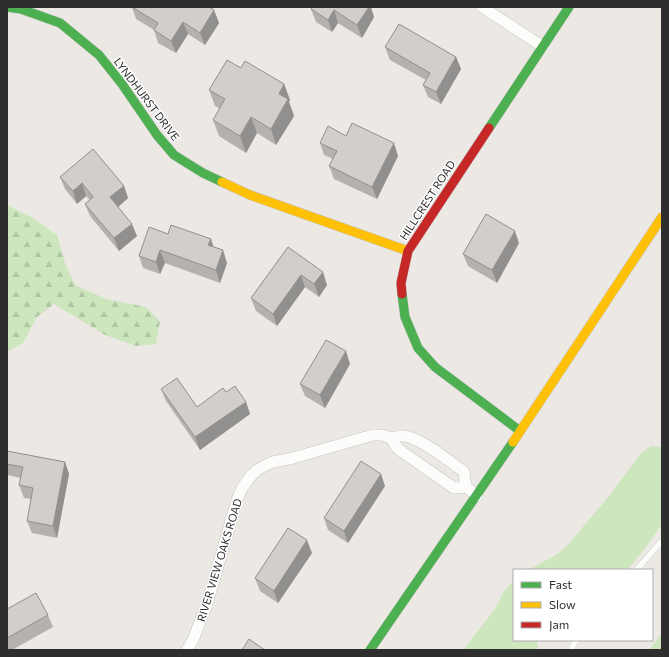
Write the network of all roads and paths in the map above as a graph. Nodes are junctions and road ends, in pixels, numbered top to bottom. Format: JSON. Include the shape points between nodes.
{"nodes":[{"id":1,"x":7,"y":7,"type":"edge"},
{"id":2,"x":482,"y":7,"type":"edge"},
{"id":3,"x":568,"y":7,"type":"edge"},
{"id":4,"x":542,"y":46,"type":"junction"},
{"id":5,"x":662,"y":217,"type":"edge"},
{"id":6,"x":408,"y":251,"type":"junction"},
{"id":7,"x":520,"y":431,"type":"junction"},
{"id":8,"x":391,"y":438,"type":"junction"},
{"id":9,"x":466,"y":487,"type":"junction"},
{"id":10,"x":477,"y":496,"type":"junction"},
{"id":11,"x":662,"y":541,"type":"edge"},
{"id":12,"x":637,"y":569,"type":"edge"},
{"id":13,"x":576,"y":641,"type":"edge"},
{"id":14,"x":187,"y":650,"type":"edge"},
{"id":15,"x":370,"y":650,"type":"edge"},
{"id":16,"x":571,"y":650,"type":"edge"}],
"edges":[{"from":1,"to":6,"type":"street","name":"LYNDHURST DRIVE","via":[[21,9],[60,23],[99,55],[174,155],[203,173],[250,195]]},
{"from":2,"to":4,"type":"street"},
{"from":3,"to":4,"type":"street","name":"HILLCREST ROAD"},
{"from":4,"to":6,"type":"street","name":"HILLCREST ROAD"},
{"from":5,"to":7,"type":"street"},
{"from":6,"to":7,"type":"street","name":"HILLCREST ROAD","via":[[401,283],[403,303],[405,317],[418,348],[435,367]]},
{"from":7,"to":10,"type":"street"},
{"from":8,"to":9,"type":"street","via":[[398,449],[454,488]]},
{"from":8,"to":9,"type":"street","name":"RIVER VIEW OAKS ROAD","via":[[404,436],[421,442],[441,455],[464,472]]},
{"from":8,"to":14,"type":"street","name":"RIVER VIEW OAKS ROAD","via":[[373,435],[273,462],[257,470],[242,488],[237,500],[208,604]]},
{"from":9,"to":10,"type":"street"},
{"from":10,"to":15,"type":"street"},
{"from":11,"to":12,"type":"lane"},
{"from":13,"to":16,"type":"lane"}]}
